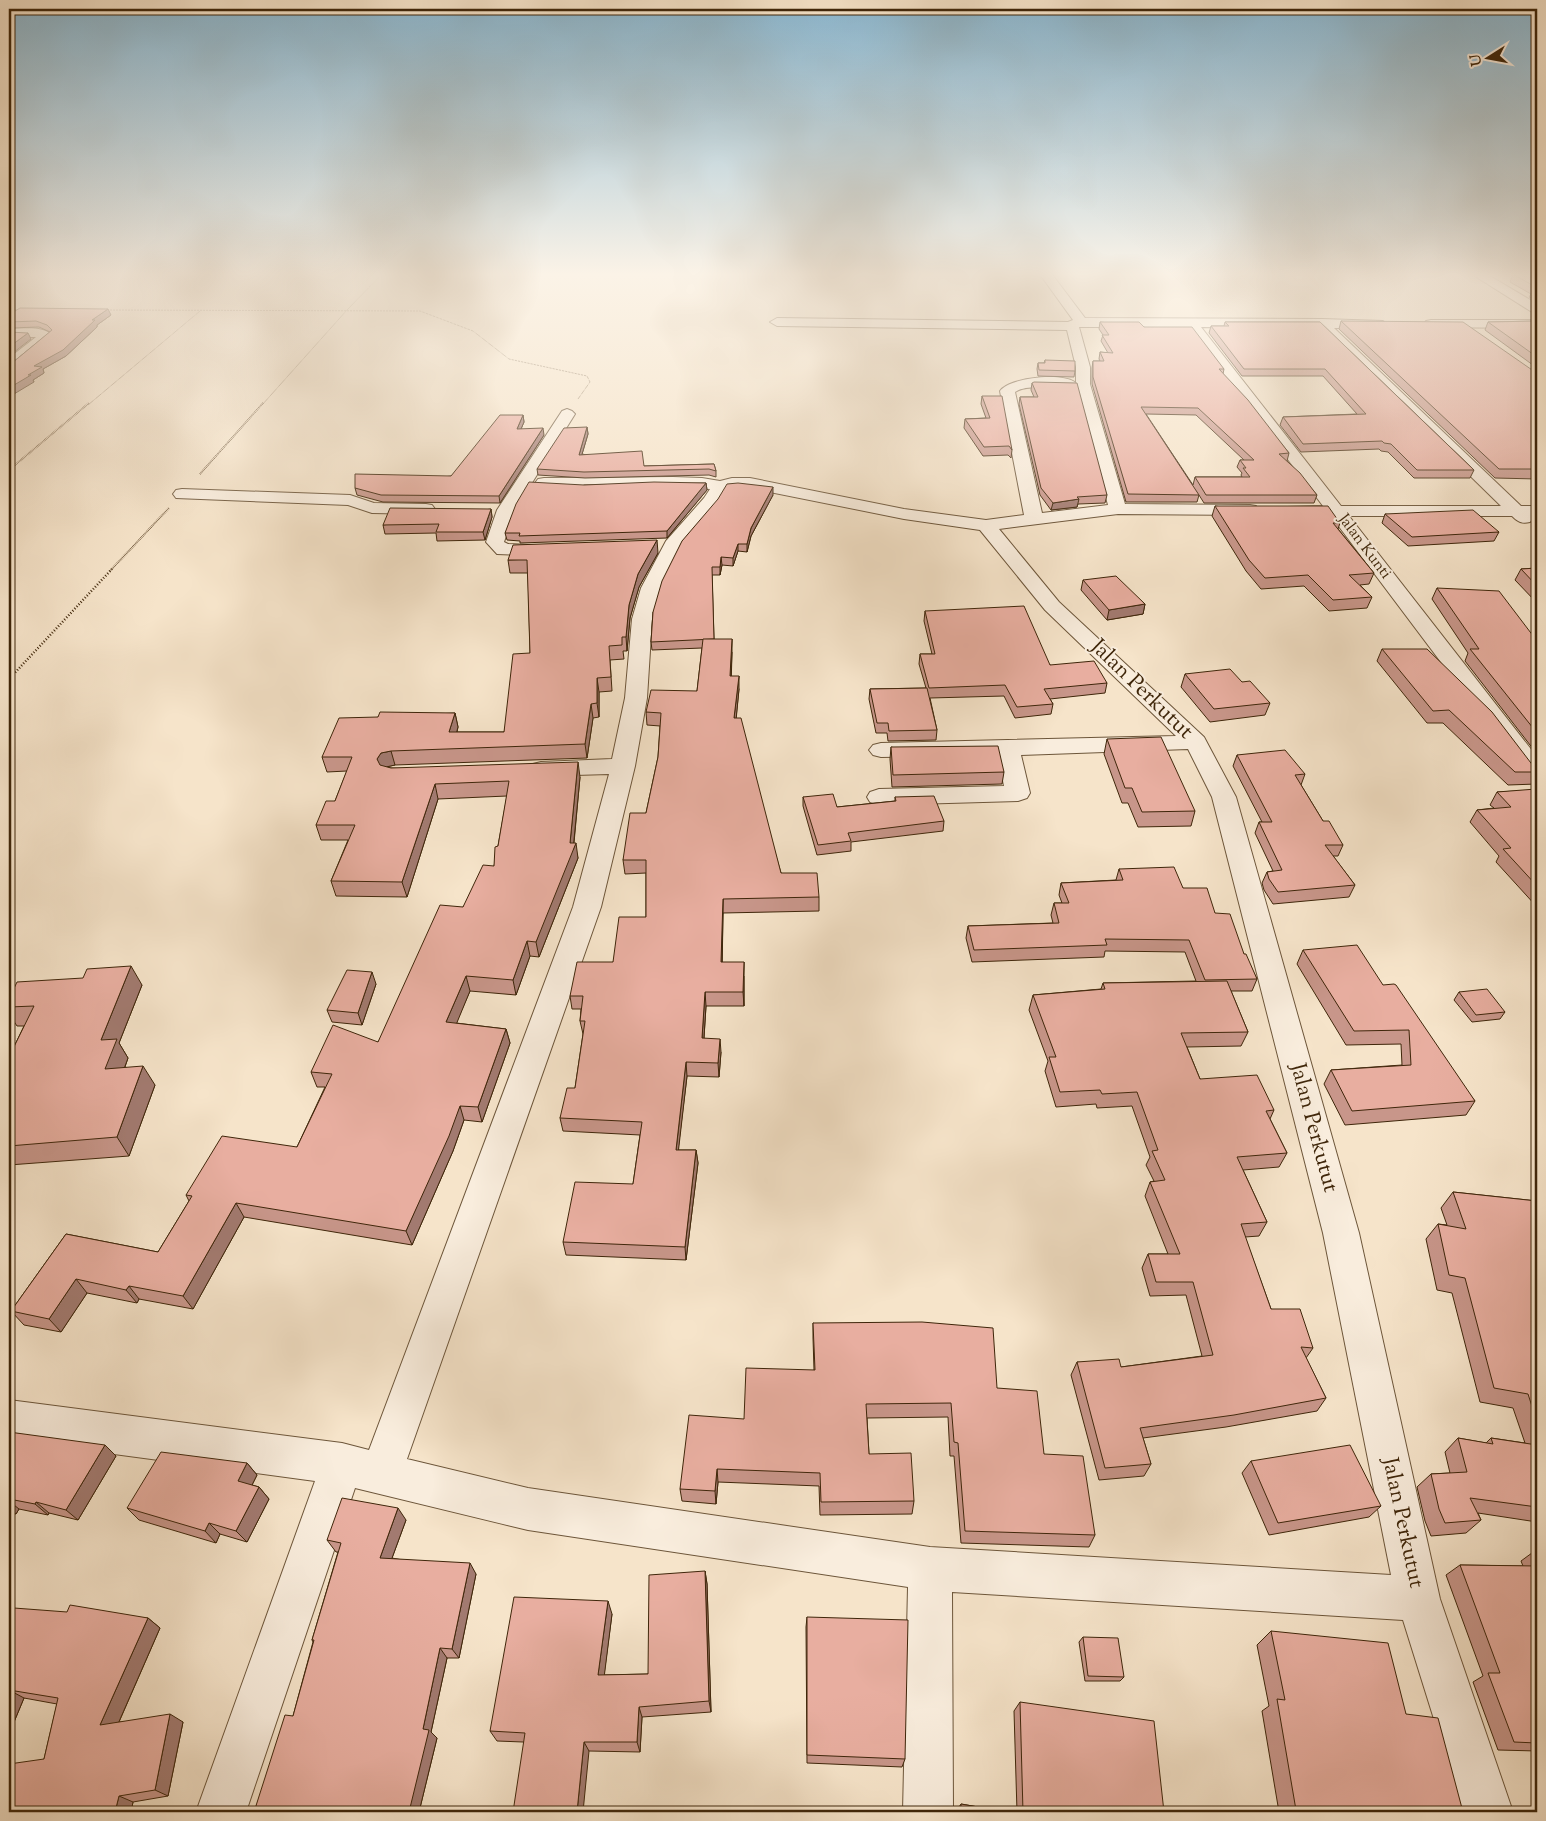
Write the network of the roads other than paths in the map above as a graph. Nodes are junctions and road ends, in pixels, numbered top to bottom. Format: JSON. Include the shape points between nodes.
{"nodes":[{"id":1,"x":1081,"y":358,"type":"edge"},
{"id":2,"x":1219,"y":358,"type":"edge"},
{"id":3,"x":1360,"y":358,"type":"edge"},
{"id":4,"x":1083,"y":384,"type":"junction"},
{"id":5,"x":567,"y":414,"type":"road end"},
{"id":6,"x":524,"y":482,"type":"junction"},
{"id":7,"x":720,"y":486,"type":"junction"},
{"id":8,"x":182,"y":494,"type":"dead end"},
{"id":9,"x":440,"y":509,"type":"edge"},
{"id":10,"x":487,"y":510,"type":"edge"},
{"id":11,"x":506,"y":510,"type":"junction"},
{"id":12,"x":1118,"y":510,"type":"junction"},
{"id":13,"x":1336,"y":511,"type":"junction"},
{"id":14,"x":1528,"y":511,"type":"edge"},
{"id":15,"x":1034,"y":519,"type":"junction"},
{"id":16,"x":986,"y":525,"type":"junction"},
{"id":17,"x":1537,"y":530,"type":"edge"},
{"id":18,"x":564,"y":550,"type":"edge"},
{"id":19,"x":1196,"y":742,"type":"junction"},
{"id":20,"x":1008,"y":748,"type":"junction"},
{"id":21,"x":882,"y":750,"type":"dead end"},
{"id":22,"x":623,"y":766,"type":"junction"},
{"id":23,"x":524,"y":769,"type":"edge"},
{"id":24,"x":1537,"y":773,"type":"edge"},
{"id":25,"x":880,"y":797,"type":"dead end"},
{"id":26,"x":9,"y":1420,"type":"edge"},
{"id":27,"x":361,"y":1469,"type":"junction"},
{"id":28,"x":930,"y":1569,"type":"junction"},
{"id":29,"x":1418,"y":1599,"type":"junction"},
{"id":30,"x":221,"y":1812,"type":"edge"},
{"id":31,"x":928,"y":1812,"type":"edge"},
{"id":32,"x":1488,"y":1812,"type":"edge"}],
"edges":[{"from":1,"to":4,"type":"street"},
{"from":2,"to":13,"type":"street","name":"Jalan Kunti"},
{"from":3,"to":14,"type":"street"},
{"from":4,"to":12,"type":"street"},
{"from":4,"to":15,"type":"street","via":[[1030,384],[1007,391]]},
{"from":5,"to":6,"type":"street"},
{"from":6,"to":7,"type":"street","via":[[585,485],[709,482]]},
{"from":6,"to":11,"type":"street"},
{"from":7,"to":16,"type":"street","via":[[750,483],[904,514]]},
{"from":7,"to":22,"type":"street","via":[[711,501],[663,546],[642,619],[636,698]]},
{"from":8,"to":9,"type":"street","via":[[350,500],[365,507],[382,509]]},
{"from":10,"to":11,"type":"street"},
{"from":11,"to":18,"type":"street","via":[[495,542],[498,546],[512,551]]},
{"from":12,"to":13,"type":"street"},
{"from":12,"to":15,"type":"street"},
{"from":13,"to":14,"type":"street"},
{"from":13,"to":24,"type":"street","name":"Jalan Kunti"},
{"from":14,"to":17,"type":"street"},
{"from":15,"to":16,"type":"street"},
{"from":16,"to":19,"type":"street","name":"Jalan Perkutut","via":[[1052,606]]},
{"from":19,"to":20,"type":"street"},
{"from":19,"to":29,"type":"street","name":"Jalan Perkutut","via":[[1224,797],[1342,1233]]},
{"from":20,"to":21,"type":"street"},
{"from":20,"to":25,"type":"street","via":[[1018,794]]},
{"from":22,"to":23,"type":"street"},
{"from":22,"to":27,"type":"street","via":[[586,907]]},
{"from":26,"to":27,"type":"street"},
{"from":27,"to":28,"type":"street","via":[[528,1509]]},
{"from":27,"to":30,"type":"street"},
{"from":28,"to":29,"type":"street"},
{"from":28,"to":31,"type":"street"},
{"from":29,"to":32,"type":"street","name":"Jalan Perkutut"}]}
